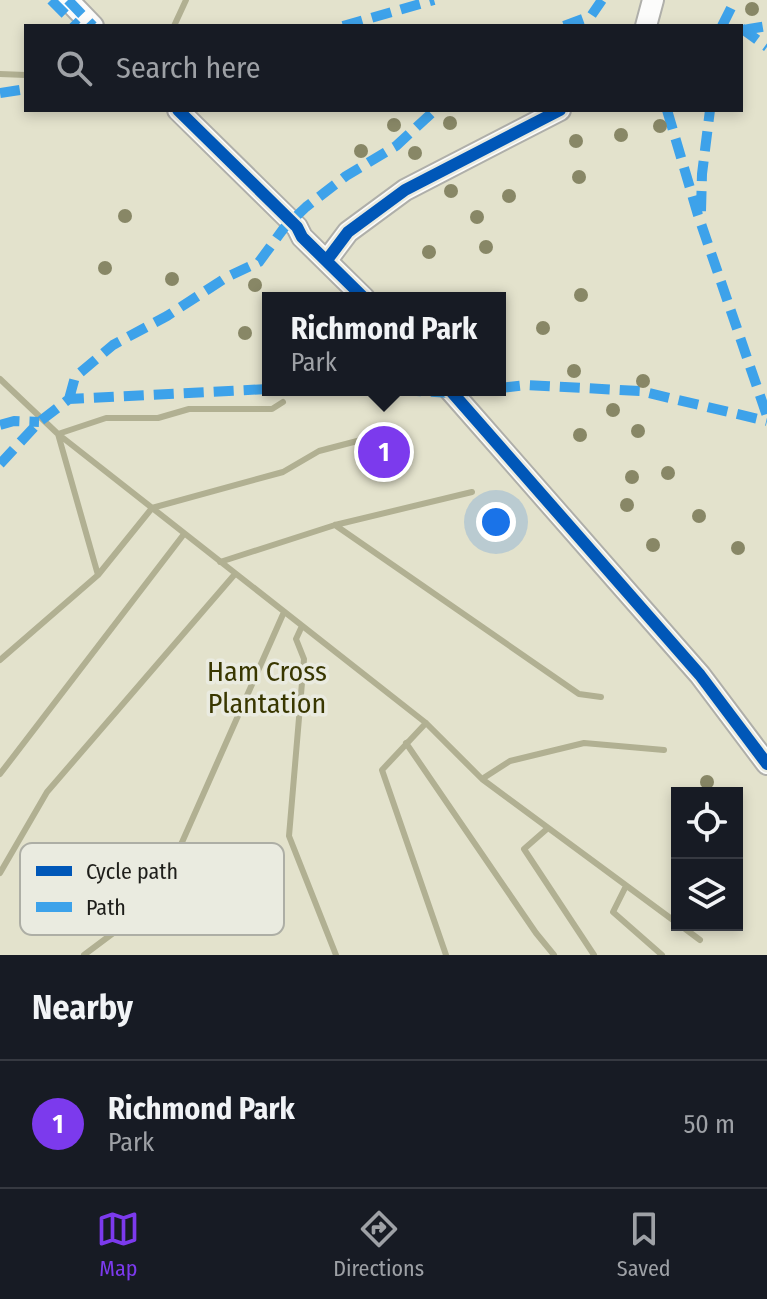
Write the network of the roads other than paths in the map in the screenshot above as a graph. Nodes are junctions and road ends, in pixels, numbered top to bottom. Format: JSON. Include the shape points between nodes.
{"nodes":[{"id":1,"x":68,"y":0,"type":"edge"},
{"id":2,"x":653,"y":0,"type":"edge"},
{"id":3,"x":91,"y":24,"type":"edge"},
{"id":4,"x":647,"y":24,"type":"edge"},
{"id":5,"x":180,"y":112,"type":"edge"},
{"id":6,"x":556,"y":112,"type":"edge"},
{"id":7,"x":327,"y":260,"type":"junction"},
{"id":8,"x":358,"y":292,"type":"edge"},
{"id":9,"x":455,"y":396,"type":"edge"},
{"id":10,"x":767,"y":764,"type":"edge"}],
"edges":[{"from":1,"to":3,"type":"street"},
{"from":2,"to":4,"type":"street"},
{"from":5,"to":7,"type":"street"},
{"from":6,"to":7,"type":"street","via":[[405,190],[348,232]]},
{"from":7,"to":8,"type":"street"},
{"from":9,"to":10,"type":"street","via":[[700,675]]}]}
